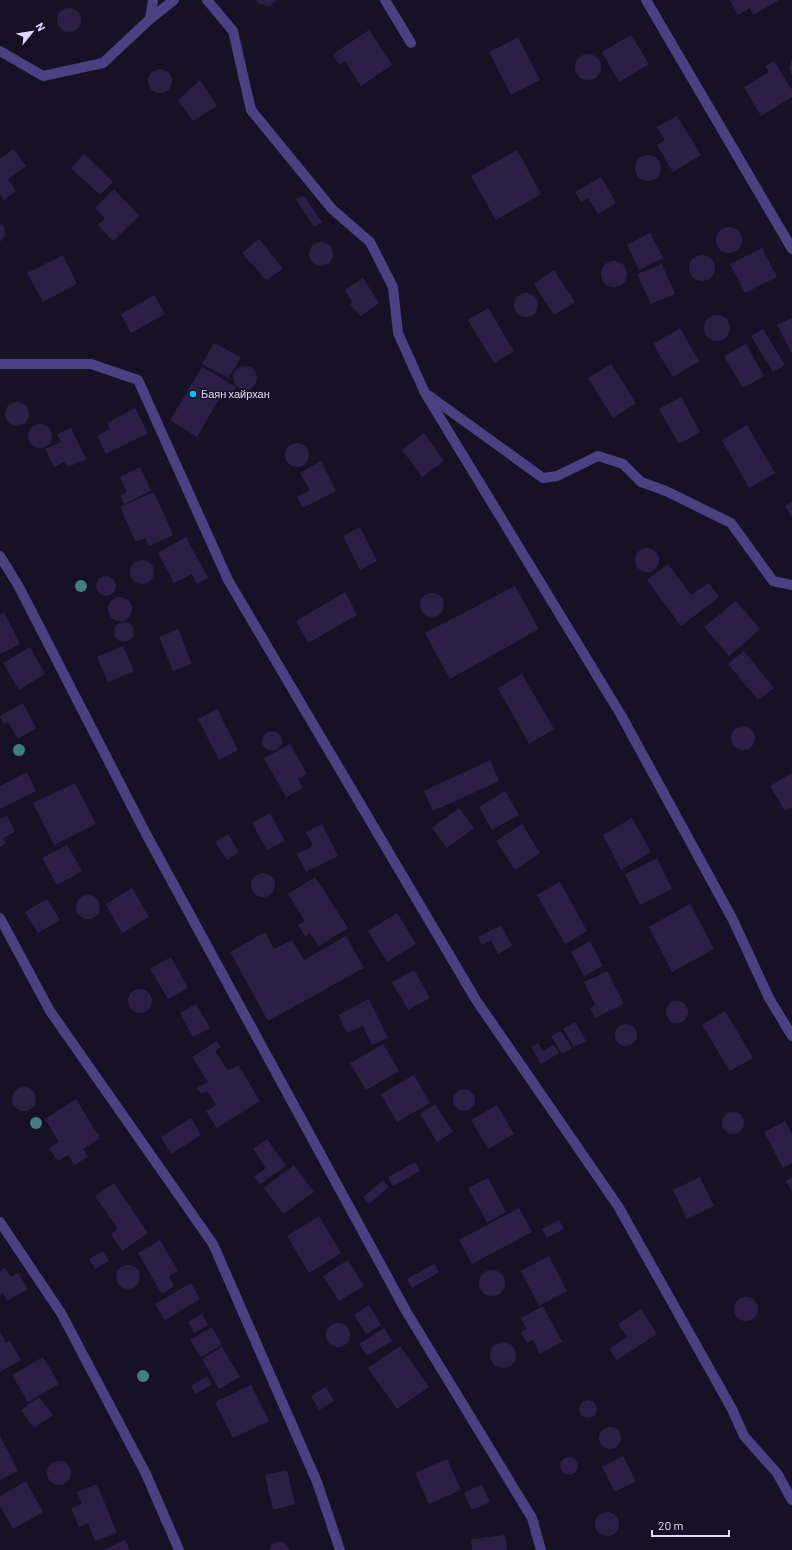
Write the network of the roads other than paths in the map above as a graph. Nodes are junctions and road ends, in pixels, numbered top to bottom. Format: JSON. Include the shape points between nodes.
{"nodes":[{"id":1,"x":153,"y":0,"type":"edge"},
{"id":2,"x":174,"y":0,"type":"edge"},
{"id":3,"x":206,"y":0,"type":"edge"},
{"id":4,"x":385,"y":0,"type":"edge"},
{"id":5,"x":646,"y":0,"type":"edge"},
{"id":6,"x":150,"y":19,"type":"junction"},
{"id":7,"x":411,"y":43,"type":"dead end"},
{"id":8,"x":0,"y":51,"type":"edge"},
{"id":9,"x":792,"y":249,"type":"edge"},
{"id":10,"x":0,"y":364,"type":"edge"},
{"id":11,"x":425,"y":393,"type":"junction"},
{"id":12,"x":0,"y":556,"type":"edge"},
{"id":13,"x":792,"y":585,"type":"edge"},
{"id":14,"x":0,"y":918,"type":"edge"},
{"id":15,"x":792,"y":1036,"type":"edge"},
{"id":16,"x":0,"y":1222,"type":"edge"},
{"id":17,"x":792,"y":1500,"type":"edge"},
{"id":18,"x":179,"y":1550,"type":"edge"},
{"id":19,"x":340,"y":1550,"type":"edge"},
{"id":20,"x":542,"y":1550,"type":"edge"}],
"edges":[{"from":1,"to":6,"type":"street"},
{"from":2,"to":6,"type":"street"},
{"from":3,"to":11,"type":"street","via":[[233,31],[251,110],[332,209],[370,242],[393,287],[398,333]]},
{"from":4,"to":7,"type":"street"},
{"from":5,"to":9,"type":"street"},
{"from":6,"to":8,"type":"street","via":[[103,63],[43,76]]},
{"from":10,"to":17,"type":"street","via":[[91,364],[138,380],[228,580],[476,1000],[618,1206],[732,1409],[744,1436],[777,1473]]},
{"from":11,"to":13,"type":"street","via":[[543,478],[557,476],[598,456],[623,464],[641,482],[666,491],[731,523],[773,582]]},
{"from":11,"to":15,"type":"street","via":[[621,715],[734,920],[769,998]]},
{"from":12,"to":20,"type":"street","via":[[19,587],[149,839],[406,1311],[532,1518]]},
{"from":14,"to":19,"type":"street","via":[[50,1011],[213,1244],[317,1482]]},
{"from":16,"to":18,"type":"street","via":[[61,1312],[146,1474]]}]}
